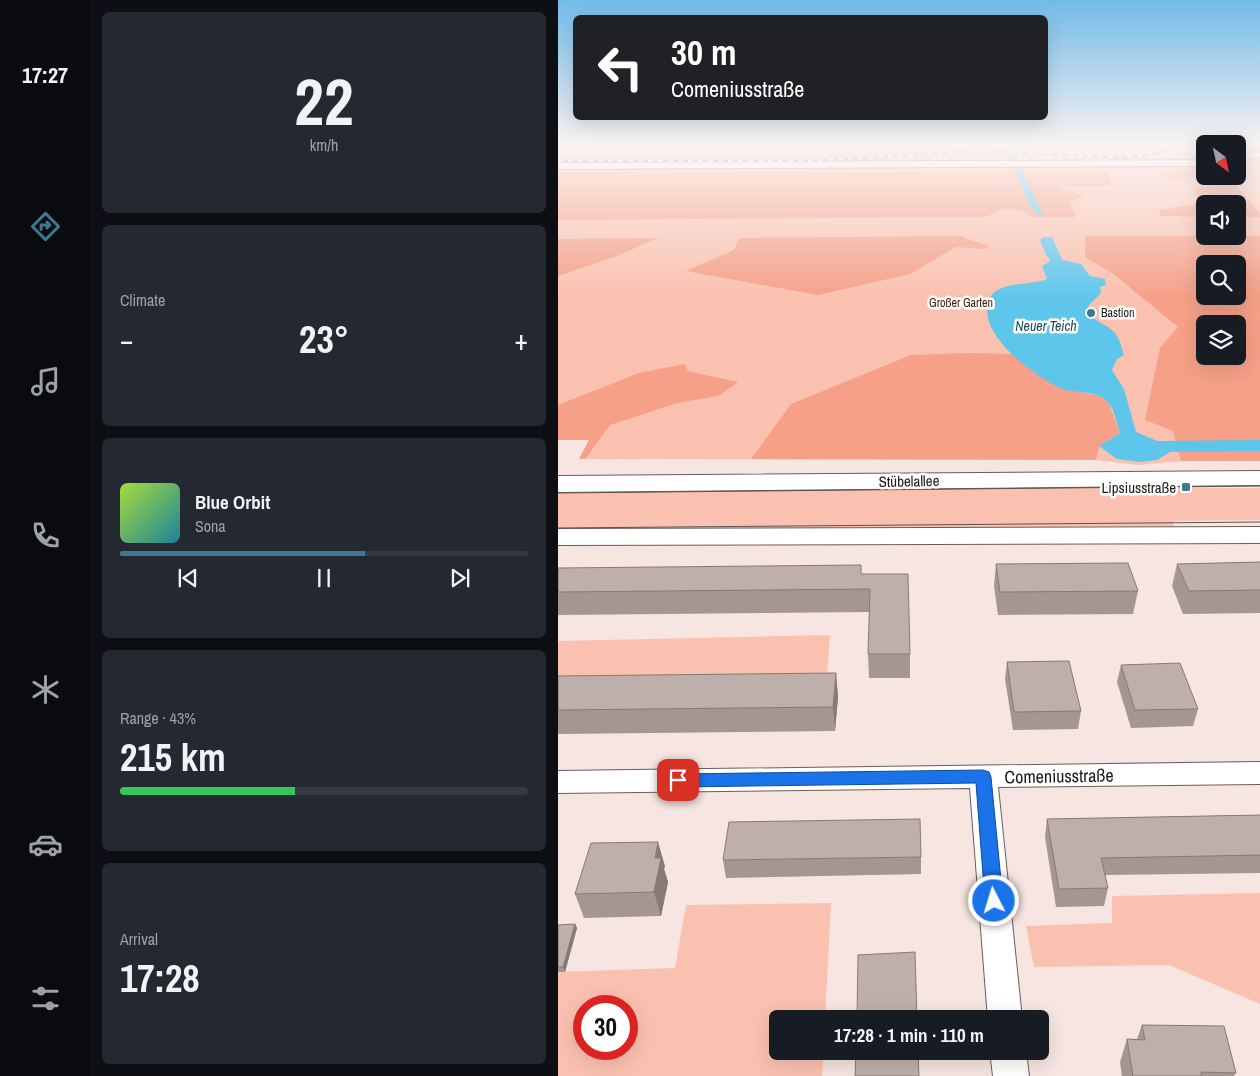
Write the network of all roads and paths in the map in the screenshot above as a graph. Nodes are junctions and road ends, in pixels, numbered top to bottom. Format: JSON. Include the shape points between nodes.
{"nodes":[{"id":1,"x":1260,"y":478,"type":"edge"},
{"id":2,"x":558,"y":484,"type":"edge"},
{"id":3,"x":1260,"y":534,"type":"edge"},
{"id":4,"x":558,"y":537,"type":"edge"},
{"id":5,"x":1260,"y":773,"type":"edge"},
{"id":6,"x":983,"y":777,"type":"junction"},
{"id":7,"x":558,"y":782,"type":"edge"},
{"id":8,"x":1004,"y":1010,"type":"edge"},
{"id":9,"x":1009,"y":1060,"type":"edge"},
{"id":10,"x":1011,"y":1076,"type":"edge"}],
"edges":[{"from":1,"to":2,"type":"main road","name":"Stübelallee"},
{"from":3,"to":4,"type":"main road"},
{"from":5,"to":6,"type":"street","name":"Comeniusstraße"},
{"from":6,"to":7,"type":"street","name":"Comeniusstraße"},
{"from":6,"to":8,"type":"street"},
{"from":9,"to":10,"type":"street"}]}
